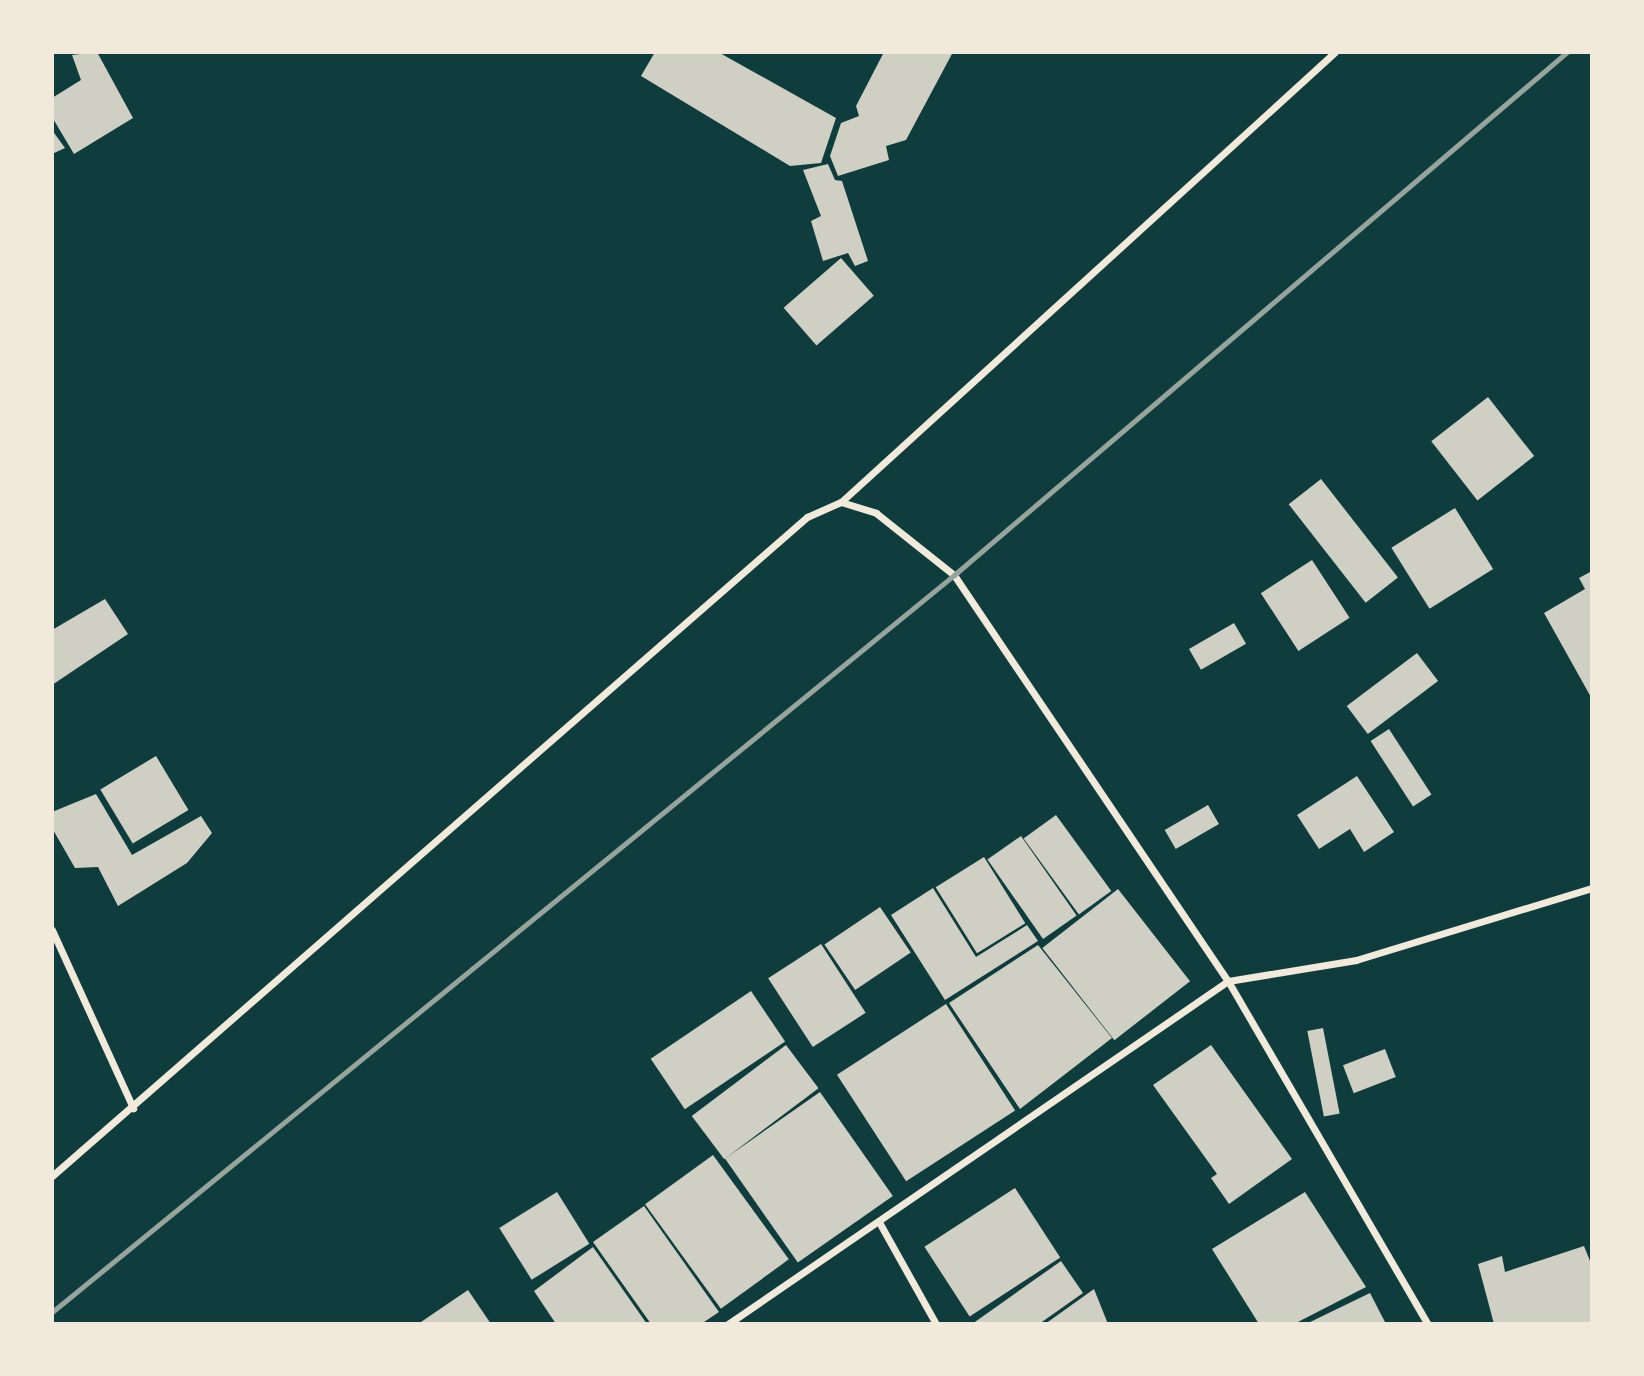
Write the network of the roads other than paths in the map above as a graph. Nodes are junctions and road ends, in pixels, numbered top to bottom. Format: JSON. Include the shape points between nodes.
{"nodes":[{"id":1,"x":1335,"y":52,"type":"edge"},
{"id":2,"x":841,"y":502,"type":"junction"},
{"id":3,"x":1591,"y":888,"type":"edge"},
{"id":4,"x":52,"y":930,"type":"edge"},
{"id":5,"x":55,"y":940,"type":"edge"},
{"id":6,"x":1227,"y":981,"type":"junction"},
{"id":7,"x":133,"y":1108,"type":"junction"},
{"id":8,"x":52,"y":1176,"type":"edge"},
{"id":9,"x":879,"y":1222,"type":"junction"},
{"id":10,"x":728,"y":1324,"type":"edge"},
{"id":11,"x":936,"y":1324,"type":"edge"},
{"id":12,"x":1428,"y":1324,"type":"edge"}],
"edges":[{"from":1,"to":2,"type":"street"},
{"from":2,"to":6,"type":"street","via":[[876,513],[954,575]]},
{"from":2,"to":7,"type":"street","via":[[807,517]]},
{"from":3,"to":6,"type":"street","via":[[1356,960]]},
{"from":4,"to":5,"type":"street"},
{"from":5,"to":7,"type":"street"},
{"from":6,"to":9,"type":"street"},
{"from":6,"to":12,"type":"street"},
{"from":7,"to":8,"type":"street"},
{"from":9,"to":10,"type":"street"},
{"from":9,"to":11,"type":"street"}]}
